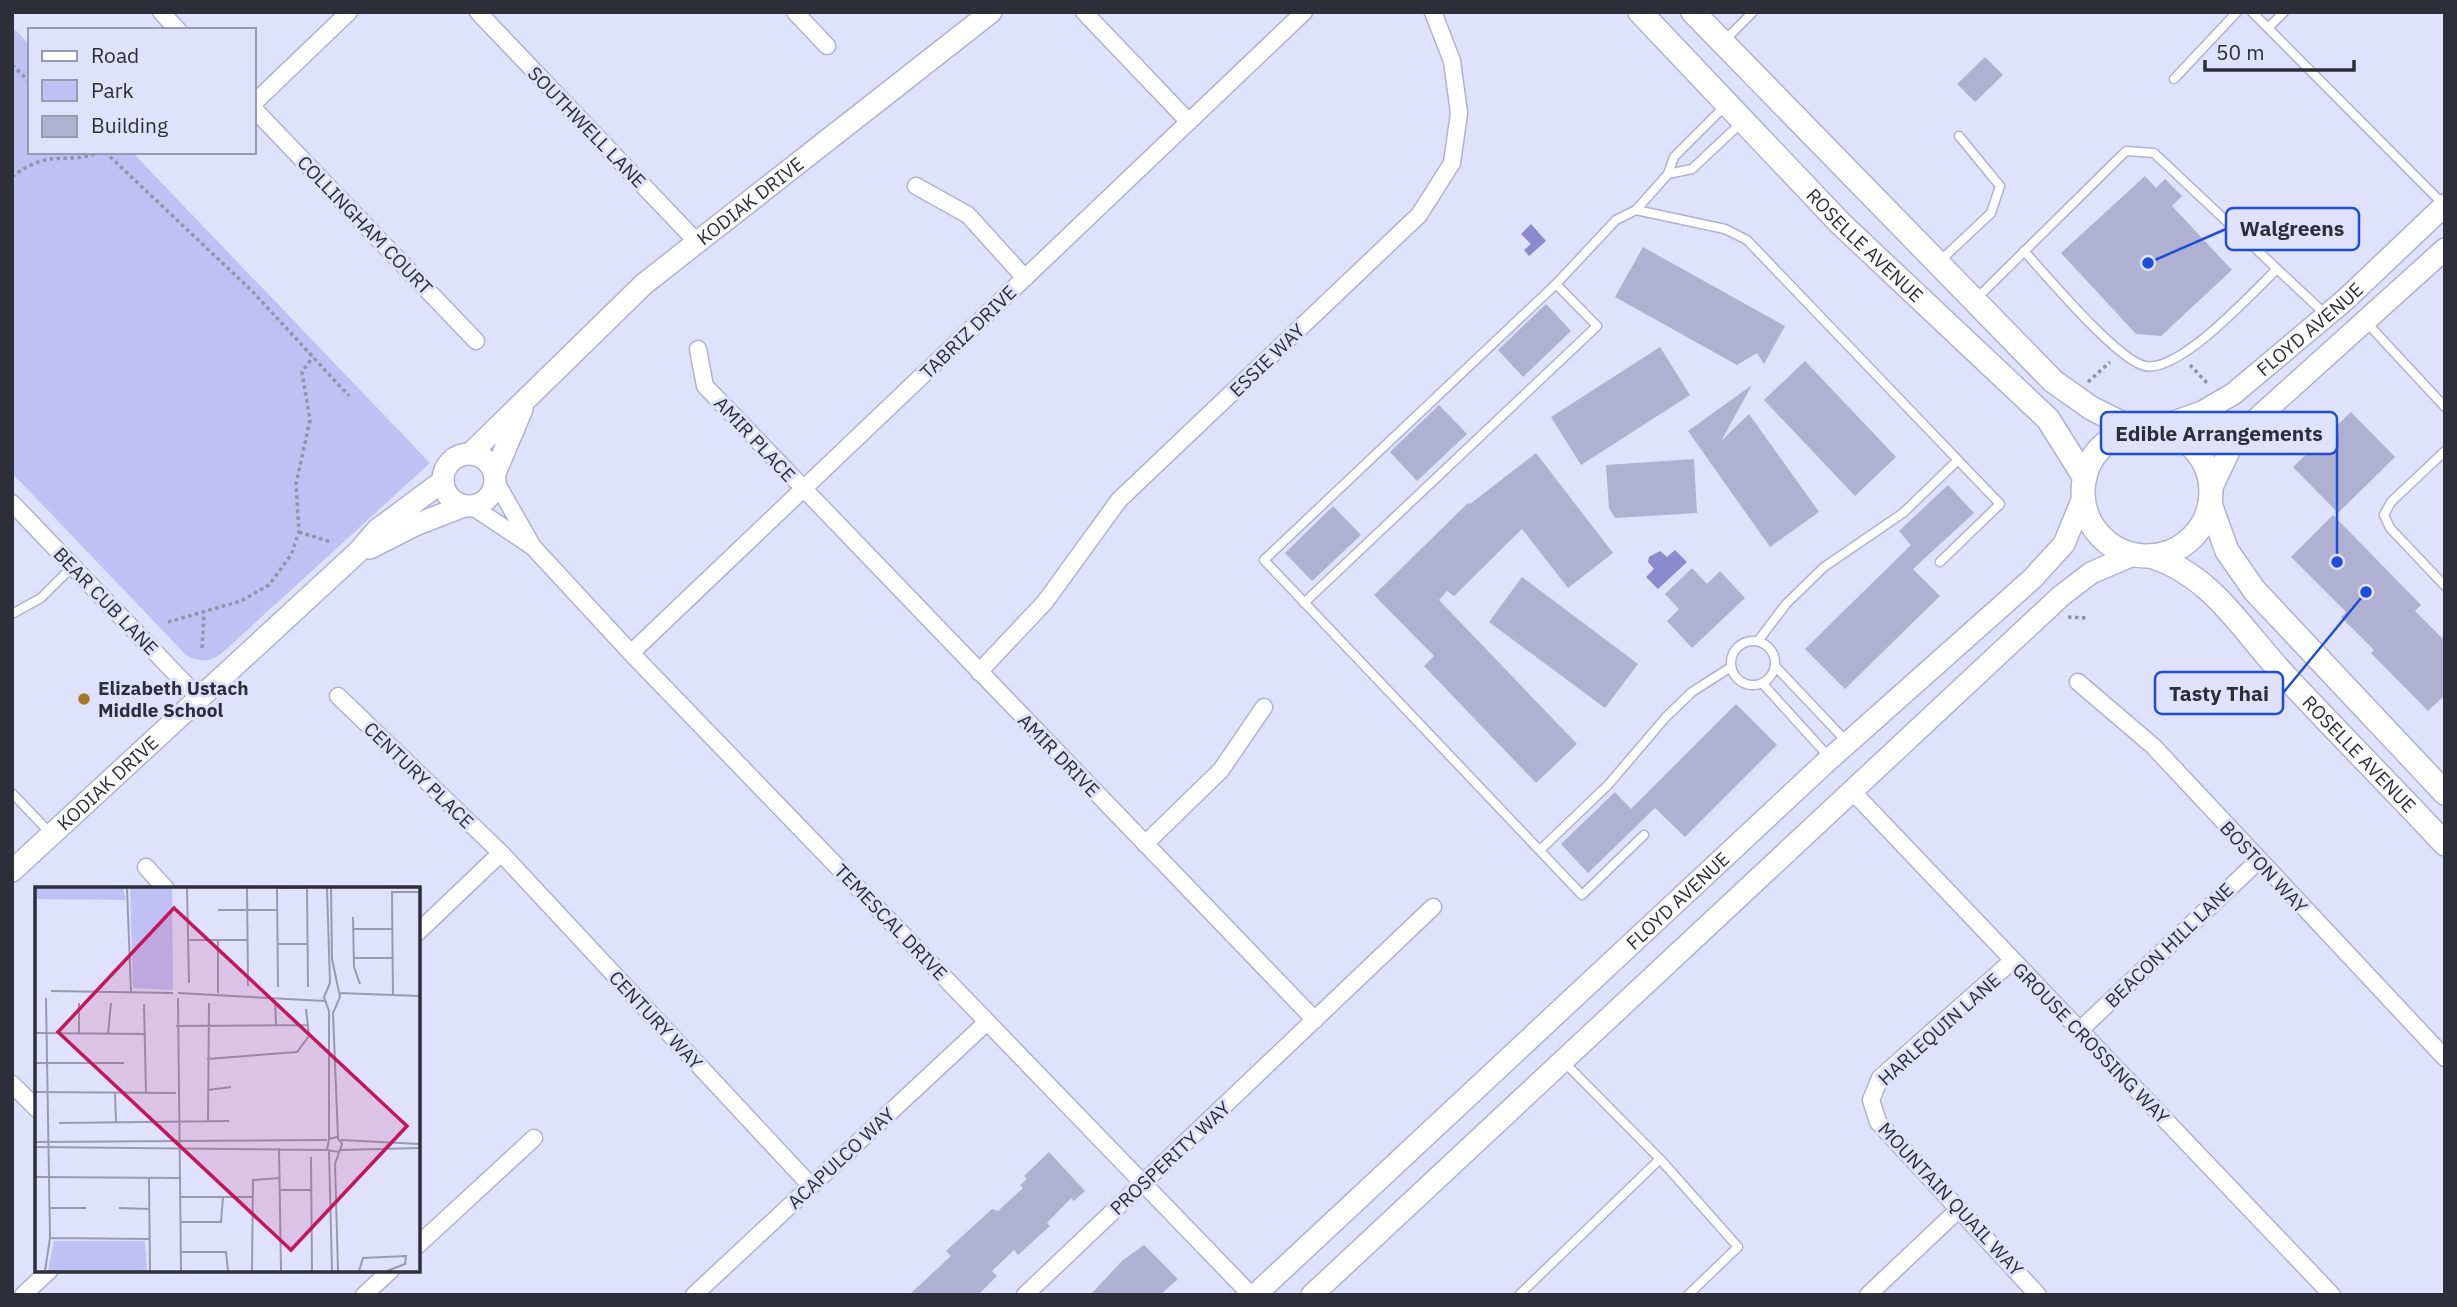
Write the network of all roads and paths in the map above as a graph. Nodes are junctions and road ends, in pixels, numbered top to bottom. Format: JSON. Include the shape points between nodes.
{"nodes":[{"id":1,"x":161,"y":12,"type":"edge"},
{"id":2,"x":349,"y":12,"type":"edge"},
{"id":3,"x":478,"y":12,"type":"edge"},
{"id":4,"x":795,"y":12,"type":"edge"},
{"id":5,"x":990,"y":12,"type":"edge"},
{"id":6,"x":1084,"y":12,"type":"edge"},
{"id":7,"x":1304,"y":12,"type":"edge"},
{"id":8,"x":1433,"y":12,"type":"edge"},
{"id":9,"x":1640,"y":12,"type":"edge"},
{"id":10,"x":1693,"y":12,"type":"edge"},
{"id":11,"x":1753,"y":12,"type":"edge"},
{"id":12,"x":2237,"y":12,"type":"edge"},
{"id":13,"x":2252,"y":12,"type":"edge"},
{"id":14,"x":2284,"y":12,"type":"edge"},
{"id":15,"x":176,"y":28,"type":"edge"},
{"id":16,"x":2268,"y":28,"type":"junction"},
{"id":17,"x":1722,"y":42,"type":"junction"},
{"id":18,"x":827,"y":46,"type":"dead end"},
{"id":19,"x":12,"y":65,"type":"edge"},
{"id":20,"x":2174,"y":79,"type":"dead end"},
{"id":21,"x":28,"y":80,"type":"edge"},
{"id":22,"x":256,"y":101,"type":"edge"},
{"id":23,"x":1726,"y":105,"type":"junction"},
{"id":24,"x":256,"y":111,"type":"edge"},
{"id":25,"x":1189,"y":122,"type":"junction"},
{"id":26,"x":1742,"y":122,"type":"junction"},
{"id":27,"x":1959,"y":136,"type":"dead end"},
{"id":28,"x":84,"y":154,"type":"edge"},
{"id":29,"x":107,"y":154,"type":"edge"},
{"id":30,"x":1668,"y":174,"type":"junction"},
{"id":31,"x":12,"y":177,"type":"edge"},
{"id":32,"x":916,"y":186,"type":"dead end"},
{"id":33,"x":2445,"y":205,"type":"edge"},
{"id":34,"x":1636,"y":210,"type":"junction"},
{"id":35,"x":2445,"y":233,"type":"edge"},
{"id":36,"x":696,"y":241,"type":"junction"},
{"id":37,"x":2445,"y":249,"type":"edge"},
{"id":38,"x":2024,"y":251,"type":"junction"},
{"id":39,"x":1938,"y":262,"type":"junction"},
{"id":40,"x":2277,"y":269,"type":"junction"},
{"id":41,"x":1025,"y":278,"type":"junction"},
{"id":42,"x":1556,"y":284,"type":"junction"},
{"id":43,"x":1974,"y":300,"type":"junction"},
{"id":44,"x":2327,"y":316,"type":"junction"},
{"id":45,"x":2366,"y":322,"type":"junction"},
{"id":46,"x":476,"y":341,"type":"dead end"},
{"id":47,"x":698,"y":349,"type":"dead end"},
{"id":48,"x":313,"y":357,"type":"junction"},
{"id":49,"x":2110,"y":362,"type":"dead end"},
{"id":50,"x":2189,"y":364,"type":"dead end"},
{"id":51,"x":2087,"y":384,"type":"dead end"},
{"id":52,"x":2210,"y":386,"type":"dead end"},
{"id":53,"x":349,"y":396,"type":"dead end"},
{"id":54,"x":524,"y":404,"type":"junction"},
{"id":55,"x":2445,"y":407,"type":"edge"},
{"id":56,"x":2157,"y":428,"type":"junction"},
{"id":57,"x":2133,"y":429,"type":"junction"},
{"id":58,"x":2445,"y":452,"type":"edge"},
{"id":59,"x":470,"y":454,"type":"junction"},
{"id":60,"x":1958,"y":460,"type":"junction"},
{"id":61,"x":495,"y":478,"type":"junction"},
{"id":62,"x":443,"y":481,"type":"junction"},
{"id":63,"x":2084,"y":488,"type":"junction"},
{"id":64,"x":802,"y":489,"type":"junction"},
{"id":65,"x":2211,"y":496,"type":"junction"},
{"id":66,"x":12,"y":503,"type":"edge"},
{"id":67,"x":469,"y":507,"type":"junction"},
{"id":68,"x":299,"y":532,"type":"junction"},
{"id":69,"x":331,"y":542,"type":"dead end"},
{"id":70,"x":533,"y":547,"type":"junction"},
{"id":71,"x":358,"y":552,"type":"junction"},
{"id":72,"x":2142,"y":555,"type":"junction"},
{"id":73,"x":1940,"y":562,"type":"dead end"},
{"id":74,"x":73,"y":566,"type":"junction"},
{"id":75,"x":2445,"y":586,"type":"edge"},
{"id":76,"x":1304,"y":603,"type":"junction"},
{"id":77,"x":12,"y":614,"type":"edge"},
{"id":78,"x":204,"y":614,"type":"junction"},
{"id":79,"x":168,"y":622,"type":"dead end"},
{"id":80,"x":1758,"y":641,"type":"junction"},
{"id":81,"x":202,"y":648,"type":"dead end"},
{"id":82,"x":631,"y":653,"type":"junction"},
{"id":83,"x":1731,"y":667,"type":"junction"},
{"id":84,"x":1776,"y":667,"type":"junction"},
{"id":85,"x":979,"y":672,"type":"junction"},
{"id":86,"x":2078,"y":682,"type":"dead end"},
{"id":87,"x":1762,"y":683,"type":"junction"},
{"id":88,"x":338,"y":696,"type":"dead end"},
{"id":89,"x":199,"y":698,"type":"junction"},
{"id":90,"x":1264,"y":707,"type":"dead end"},
{"id":91,"x":1848,"y":743,"type":"junction"},
{"id":92,"x":1831,"y":759,"type":"junction"},
{"id":93,"x":1852,"y":791,"type":"junction"},
{"id":94,"x":12,"y":793,"type":"edge"},
{"id":95,"x":2445,"y":793,"type":"edge"},
{"id":96,"x":51,"y":835,"type":"junction"},
{"id":97,"x":1644,"y":835,"type":"dead end"},
{"id":98,"x":1145,"y":844,"type":"junction"},
{"id":99,"x":2445,"y":844,"type":"edge"},
{"id":100,"x":1540,"y":850,"type":"junction"},
{"id":101,"x":501,"y":853,"type":"junction"},
{"id":102,"x":2258,"y":860,"type":"junction"},
{"id":103,"x":146,"y":867,"type":"dead end"},
{"id":104,"x":12,"y":871,"type":"edge"},
{"id":105,"x":164,"y":887,"type":"edge"},
{"id":106,"x":1433,"y":907,"type":"dead end"},
{"id":107,"x":420,"y":930,"type":"edge"},
{"id":108,"x":2012,"y":961,"type":"junction"},
{"id":109,"x":1315,"y":1020,"type":"junction"},
{"id":110,"x":987,"y":1022,"type":"junction"},
{"id":111,"x":2080,"y":1030,"type":"junction"},
{"id":112,"x":2445,"y":1058,"type":"edge"},
{"id":113,"x":1563,"y":1060,"type":"junction"},
{"id":114,"x":12,"y":1084,"type":"edge"},
{"id":115,"x":1871,"y":1100,"type":"joint"},
{"id":116,"x":35,"y":1107,"type":"edge"},
{"id":117,"x":534,"y":1138,"type":"dead end"},
{"id":118,"x":1660,"y":1159,"type":"junction"},
{"id":119,"x":1142,"y":1183,"type":"junction"},
{"id":120,"x":811,"y":1186,"type":"junction"},
{"id":121,"x":1959,"y":1209,"type":"junction"},
{"id":122,"x":420,"y":1243,"type":"edge"},
{"id":123,"x":48,"y":1272,"type":"edge"},
{"id":124,"x":389,"y":1272,"type":"edge"},
{"id":125,"x":23,"y":1295,"type":"edge"},
{"id":126,"x":364,"y":1295,"type":"edge"},
{"id":127,"x":694,"y":1295,"type":"edge"},
{"id":128,"x":1025,"y":1295,"type":"edge"},
{"id":129,"x":1253,"y":1295,"type":"edge"},
{"id":130,"x":1312,"y":1295,"type":"edge"},
{"id":131,"x":1519,"y":1295,"type":"edge"},
{"id":132,"x":1688,"y":1295,"type":"edge"},
{"id":133,"x":1868,"y":1295,"type":"edge"},
{"id":134,"x":2038,"y":1295,"type":"edge"},
{"id":135,"x":2332,"y":1295,"type":"edge"}],
"edges":[{"from":1,"to":15,"type":"street"},
{"from":2,"to":22,"type":"street"},
{"from":3,"to":36,"type":"street","name":"SOUTHWELL LANE"},
{"from":4,"to":18,"type":"street"},
{"from":5,"to":36,"type":"street","name":"KODIAK DRIVE"},
{"from":6,"to":25,"type":"street"},
{"from":7,"to":25,"type":"street","name":"TABRIZ DRIVE"},
{"from":8,"to":85,"type":"street","name":"ESSIE WAY","via":[[1452,61],[1459,113],[1452,163],[1419,215],[1119,500],[1045,602]]},
{"from":9,"to":23,"type":"main road","name":"ROSELLE AVENUE"},
{"from":10,"to":17,"type":"main road","name":"ROSELLE AVENUE"},
{"from":11,"to":17,"type":"lane"},
{"from":12,"to":20,"type":"lane"},
{"from":13,"to":16,"type":"lane"},
{"from":14,"to":16,"type":"lane"},
{"from":16,"to":33,"type":"lane"},
{"from":17,"to":39,"type":"main road","name":"ROSELLE AVENUE"},
{"from":19,"to":21,"type":"path"},
{"from":23,"to":26,"type":"main road","name":"ROSELLE AVENUE"},
{"from":23,"to":30,"type":"lane","via":[[1674,157]]},
{"from":24,"to":46,"type":"street","name":"COLLINGHAM COURT"},
{"from":25,"to":41,"type":"street","name":"TABRIZ DRIVE"},
{"from":26,"to":30,"type":"lane","via":[[1692,169]]},
{"from":26,"to":63,"type":"main road","name":"ROSELLE AVENUE","via":[[1840,224],[2048,419]]},
{"from":27,"to":39,"type":"lane","via":[[2000,186],[1991,213]]},
{"from":28,"to":31,"type":"path","via":[[45,159]]},
{"from":29,"to":48,"type":"path","via":[[198,238]]},
{"from":30,"to":34,"type":"lane"},
{"from":32,"to":41,"type":"street","via":[[968,215]]},
{"from":33,"to":44,"type":"street","name":"FLOYD AVENUE"},
{"from":34,"to":42,"type":"lane","via":[[1616,220]]},
{"from":34,"to":60,"type":"lane","via":[[1725,229],[1747,240]]},
{"from":35,"to":45,"type":"street","via":[[2370,302]]},
{"from":36,"to":54,"type":"street","name":"KODIAK DRIVE","via":[[645,284]]},
{"from":37,"to":45,"type":"street","name":"FLOYD AVENUE"},
{"from":38,"to":40,"type":"lane","via":[[2111,343],[2130,360],[2147,367],[2168,362],[2192,348]]},
{"from":38,"to":40,"type":"lane","via":[[2126,151],[2154,153]]},
{"from":38,"to":43,"type":"lane"},
{"from":39,"to":43,"type":"main road","name":"ROSELLE AVENUE"},
{"from":40,"to":44,"type":"lane"},
{"from":41,"to":64,"type":"street","name":"TABRIZ DRIVE"},
{"from":42,"to":76,"type":"lane","via":[[1264,560]]},
{"from":42,"to":76,"type":"lane","via":[[1597,326]]},
{"from":43,"to":57,"type":"main road","name":"ROSELLE AVENUE","via":[[2063,390]]},
{"from":44,"to":56,"type":"street","name":"FLOYD AVENUE","via":[[2218,404]]},
{"from":45,"to":55,"type":"lane"},
{"from":45,"to":65,"type":"street","name":"FLOYD AVENUE","via":[[2239,437]]},
{"from":47,"to":64,"type":"street","name":"AMIR PLACE","via":[[705,386]]},
{"from":48,"to":53,"type":"path"},
{"from":48,"to":68,"type":"path","via":[[302,372],[310,411],[296,484]]},
{"from":49,"to":51,"type":"path"},
{"from":50,"to":52,"type":"path"},
{"from":54,"to":59,"type":"street","name":"KODIAK DRIVE"},
{"from":54,"to":61,"type":"street","name":"KODIAK DRIVE"},
{"from":56,"to":57,"type":"main road"},
{"from":56,"to":65,"type":"main road","via":[[2191,444],[2207,468]]},
{"from":57,"to":63,"type":"main road","via":[[2101,447]]},
{"from":58,"to":75,"type":"lane","via":[[2391,502],[2384,515],[2390,528]]},
{"from":59,"to":61,"type":"street","via":[[485,459]]},
{"from":59,"to":62,"type":"street","via":[[447,465]]},
{"from":60,"to":73,"type":"lane","via":[[2000,504]]},
{"from":60,"to":80,"type":"lane","via":[[1903,513],[1824,567],[1772,620]]},
{"from":61,"to":67,"type":"street","via":[[489,498]]},
{"from":61,"to":70,"type":"street","name":"TEMESCAL DRIVE"},
{"from":62,"to":67,"type":"street","via":[[449,498]]},
{"from":62,"to":71,"type":"street","name":"KODIAK DRIVE","via":[[377,530]]},
{"from":63,"to":72,"type":"main road","via":[[2089,519],[2102,537]]},
{"from":63,"to":91,"type":"street","name":"FLOYD AVENUE","via":[[2058,553]]},
{"from":64,"to":82,"type":"street","name":"TABRIZ DRIVE"},
{"from":64,"to":85,"type":"street","name":"AMIR DRIVE"},
{"from":65,"to":72,"type":"main road","via":[[2199,530],[2189,540],[2165,553]]},
{"from":65,"to":95,"type":"main road","name":"ROSELLE AVENUE","via":[[2227,551],[2255,591]]},
{"from":66,"to":74,"type":"street","name":"BEAR CUB LANE"},
{"from":67,"to":70,"type":"street","name":"TEMESCAL DRIVE"},
{"from":67,"to":71,"type":"street","name":"KODIAK DRIVE","via":[[415,525]]},
{"from":68,"to":69,"type":"path"},
{"from":68,"to":78,"type":"path","via":[[285,564],[269,585]]},
{"from":70,"to":82,"type":"street","name":"TEMESCAL DRIVE"},
{"from":71,"to":89,"type":"street","name":"KODIAK DRIVE"},
{"from":72,"to":93,"type":"street","name":"FLOYD AVENUE","via":[[2091,573],[2061,596]]},
{"from":72,"to":99,"type":"main road","name":"ROSELLE AVENUE","via":[[2182,568],[2203,583],[2283,675]]},
{"from":74,"to":77,"type":"lane","via":[[41,598]]},
{"from":74,"to":89,"type":"street","name":"BEAR CUB LANE"},
{"from":76,"to":100,"type":"lane"},
{"from":78,"to":79,"type":"path"},
{"from":78,"to":81,"type":"path"},
{"from":80,"to":83,"type":"lane","via":[[1735,650]]},
{"from":80,"to":84,"type":"lane","via":[[1772,650]]},
{"from":82,"to":110,"type":"street","name":"TEMESCAL DRIVE"},
{"from":83,"to":87,"type":"lane","via":[[1741,681]]},
{"from":83,"to":100,"type":"lane","via":[[1692,692],[1665,717],[1608,785]]},
{"from":84,"to":87,"type":"lane"},
{"from":84,"to":91,"type":"lane"},
{"from":85,"to":98,"type":"street","name":"AMIR DRIVE"},
{"from":86,"to":102,"type":"street","name":"BOSTON WAY","via":[[2153,746]]},
{"from":87,"to":92,"type":"lane"},
{"from":88,"to":101,"type":"street","name":"CENTURY PLACE"},
{"from":89,"to":96,"type":"street","name":"KODIAK DRIVE"},
{"from":90,"to":98,"type":"street","via":[[1221,770]]},
{"from":91,"to":92,"type":"street","name":"FLOYD AVENUE"},
{"from":92,"to":129,"type":"street","name":"FLOYD AVENUE"},
{"from":93,"to":108,"type":"street","name":"GROUSE CROSSING WAY"},
{"from":93,"to":113,"type":"street","name":"FLOYD AVENUE"},
{"from":94,"to":96,"type":"lane"},
{"from":96,"to":104,"type":"street","name":"KODIAK DRIVE"},
{"from":97,"to":100,"type":"lane","via":[[1582,895]]},
{"from":98,"to":109,"type":"street","name":"AMIR DRIVE"},
{"from":101,"to":107,"type":"street"},
{"from":101,"to":120,"type":"street","name":"CENTURY WAY"},
{"from":102,"to":111,"type":"street","name":"BEACON HILL LANE"},
{"from":102,"to":112,"type":"street","name":"BOSTON WAY"},
{"from":103,"to":105,"type":"street"},
{"from":106,"to":109,"type":"street","name":"PROSPERITY WAY"},
{"from":108,"to":111,"type":"street","name":"GROUSE CROSSING WAY"},
{"from":108,"to":115,"type":"street","name":"HARLEQUIN LANE","via":[[1880,1078]]},
{"from":109,"to":119,"type":"street","name":"PROSPERITY WAY"},
{"from":110,"to":119,"type":"street","name":"TEMESCAL DRIVE"},
{"from":110,"to":120,"type":"street","name":"ACAPULCO WAY"},
{"from":111,"to":135,"type":"street","name":"GROUSE CROSSING WAY"},
{"from":113,"to":118,"type":"lane"},
{"from":113,"to":130,"type":"street","name":"FLOYD AVENUE"},
{"from":114,"to":116,"type":"street"},
{"from":115,"to":121,"type":"street","name":"MOUNTAIN QUAIL WAY","via":[[1878,1122]]},
{"from":117,"to":122,"type":"street"},
{"from":118,"to":131,"type":"lane"},
{"from":118,"to":132,"type":"lane","via":[[1738,1247]]},
{"from":119,"to":128,"type":"street","name":"PROSPERITY WAY"},
{"from":119,"to":129,"type":"street","name":"TEMESCAL DRIVE"},
{"from":120,"to":127,"type":"street","name":"ACAPULCO WAY"},
{"from":121,"to":133,"type":"street"},
{"from":121,"to":134,"type":"street","name":"MOUNTAIN QUAIL WAY"},
{"from":123,"to":125,"type":"street"},
{"from":124,"to":126,"type":"street"}]}
